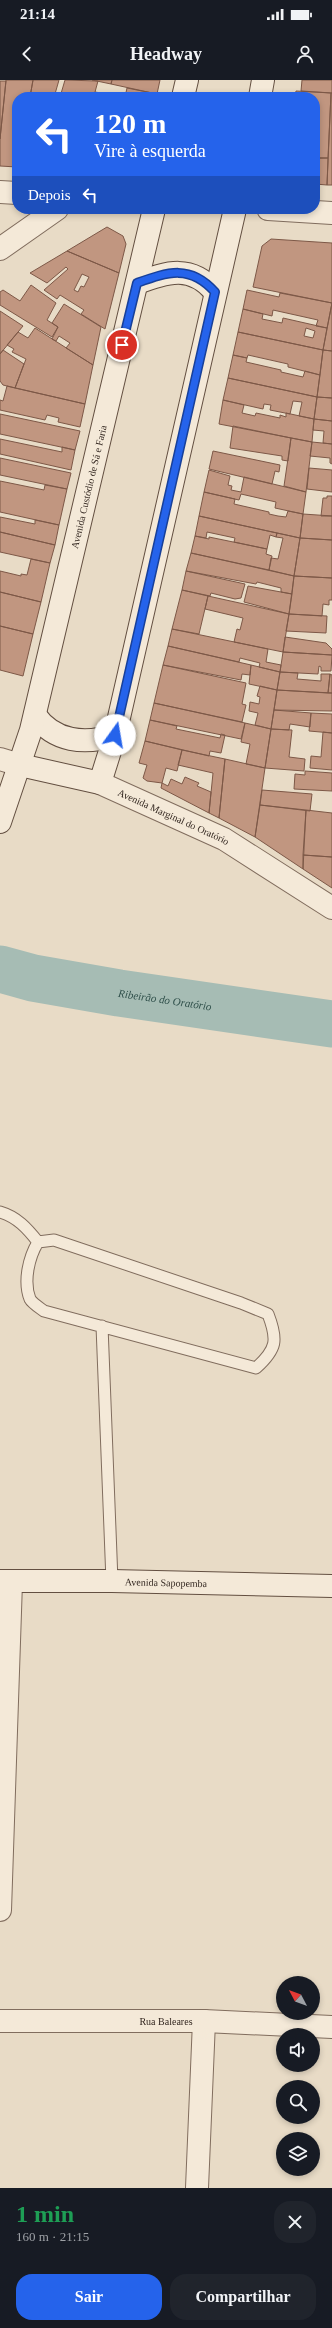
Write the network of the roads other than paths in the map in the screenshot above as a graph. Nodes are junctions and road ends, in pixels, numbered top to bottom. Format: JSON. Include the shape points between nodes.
{"nodes":[{"id":1,"x":187,"y":80,"type":"edge"},
{"id":2,"x":263,"y":80,"type":"edge"},
{"id":3,"x":184,"y":92,"type":"edge"},
{"id":4,"x":261,"y":92,"type":"edge"},
{"id":5,"x":0,"y":192,"type":"edge"},
{"id":6,"x":12,"y":193,"type":"edge"},
{"id":7,"x":320,"y":212,"type":"edge"},
{"id":8,"x":332,"y":213,"type":"edge"},
{"id":9,"x":50,"y":214,"type":"edge"},
{"id":10,"x":153,"y":214,"type":"edge"},
{"id":11,"x":234,"y":214,"type":"edge"},
{"id":12,"x":0,"y":249,"type":"edge"},
{"id":13,"x":137,"y":283,"type":"junction"},
{"id":14,"x":215,"y":292,"type":"junction"},
{"id":15,"x":35,"y":715,"type":"junction"},
{"id":16,"x":115,"y":735,"type":"junction"},
{"id":17,"x":10,"y":762,"type":"edge"},
{"id":18,"x":100,"y":783,"type":"junction"},
{"id":19,"x":0,"y":822,"type":"edge"},
{"id":20,"x":332,"y":908,"type":"edge"},
{"id":21,"x":0,"y":1212,"type":"edge"},
{"id":22,"x":38,"y":1242,"type":"junction"},
{"id":23,"x":102,"y":1326,"type":"junction"},
{"id":24,"x":5,"y":1581,"type":"edge"},
{"id":25,"x":112,"y":1581,"type":"junction"},
{"id":26,"x":332,"y":1586,"type":"edge"},
{"id":27,"x":0,"y":1910,"type":"edge"},
{"id":28,"x":0,"y":2021,"type":"edge"},
{"id":29,"x":204,"y":2021,"type":"junction"},
{"id":30,"x":332,"y":2027,"type":"edge"},
{"id":31,"x":197,"y":2188,"type":"edge"}],
"edges":[{"from":1,"to":3,"type":"street"},
{"from":2,"to":4,"type":"street"},
{"from":5,"to":6,"type":"street"},
{"from":7,"to":8,"type":"street"},
{"from":9,"to":12,"type":"street"},
{"from":10,"to":13,"type":"street","name":"Avenida Custódio de Sá e Faria"},
{"from":11,"to":14,"type":"street"},
{"from":13,"to":14,"type":"street","via":[[174,272],[196,276]]},
{"from":13,"to":15,"type":"street","name":"Avenida Custódio de Sá e Faria"},
{"from":14,"to":16,"type":"street"},
{"from":15,"to":16,"type":"street","via":[[48,730],[61,736],[98,740]]},
{"from":15,"to":17,"type":"street","name":"Avenida Custódio de Sá e Faria"},
{"from":16,"to":18,"type":"street"},
{"from":17,"to":18,"type":"street","name":"Avenida Marginal do Oratório"},
{"from":17,"to":19,"type":"street","name":"Avenida Custódio de Sá e Faria"},
{"from":18,"to":20,"type":"street","name":"Avenida Marginal do Oratório","via":[[224,839]]},
{"from":21,"to":22,"type":"lane","via":[[12,1216],[26,1227]]},
{"from":22,"to":23,"type":"lane","via":[[31,1253],[27,1279],[30,1299],[44,1311]]},
{"from":22,"to":23,"type":"lane","via":[[54,1240],[241,1303],[268,1314],[276,1334],[269,1356],[256,1368]]},
{"from":23,"to":25,"type":"lane"},
{"from":24,"to":25,"type":"street","name":"Avenida Sapopemba"},
{"from":24,"to":27,"type":"street"},
{"from":25,"to":26,"type":"street","name":"Avenida Sapopemba"},
{"from":28,"to":29,"type":"street","name":"Rua Baleares"},
{"from":29,"to":30,"type":"street","name":"Rua Baleares"},
{"from":29,"to":31,"type":"street"}]}
